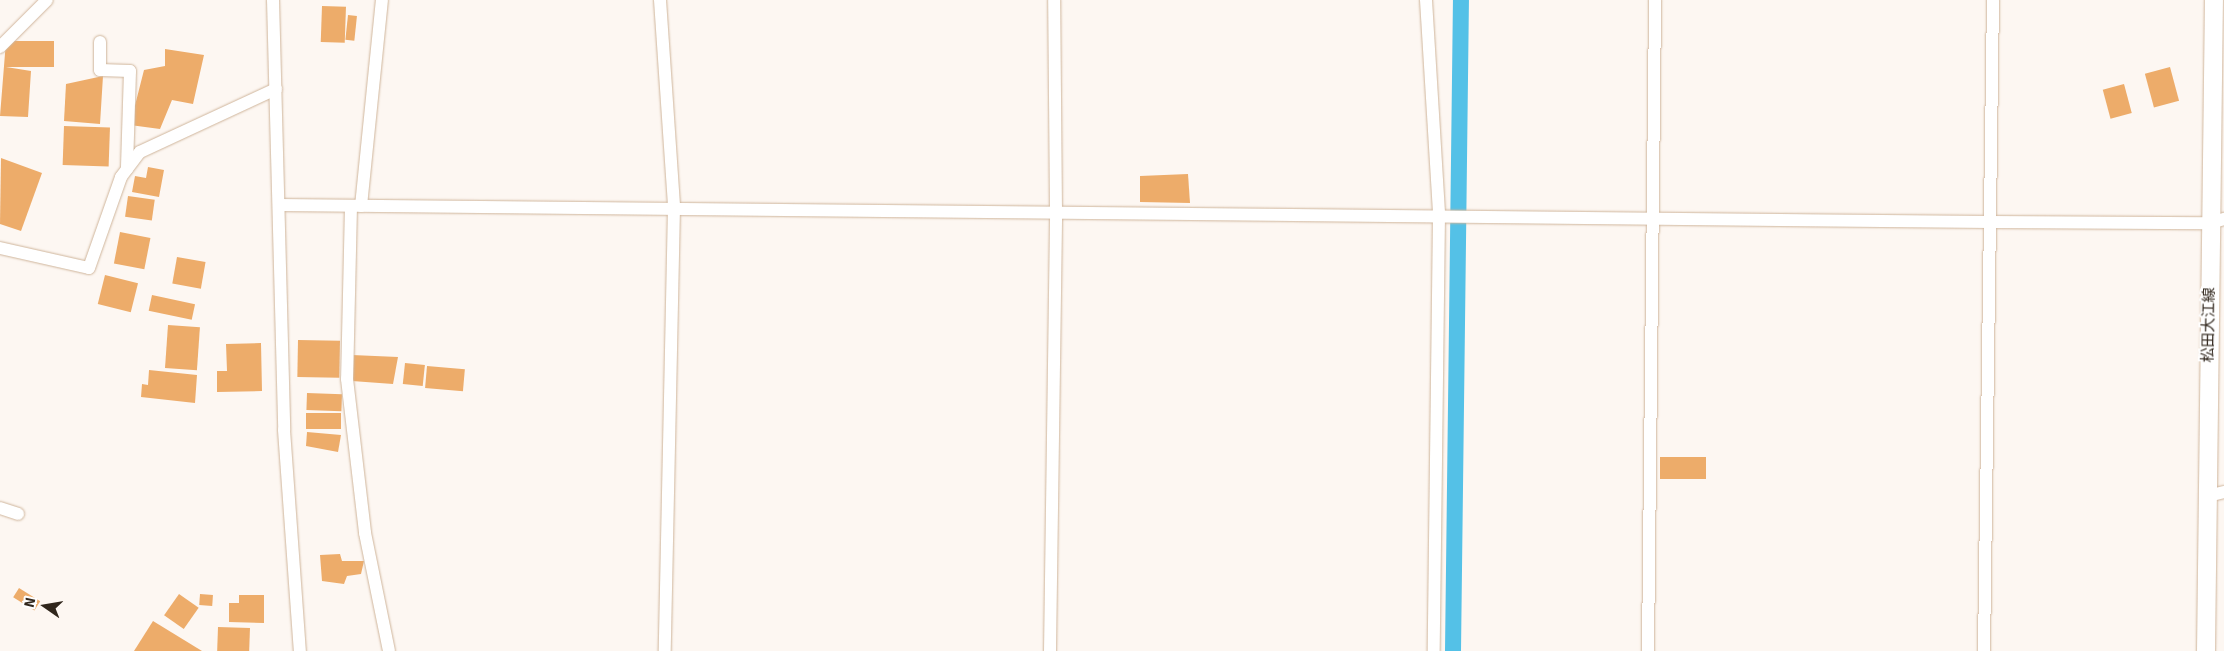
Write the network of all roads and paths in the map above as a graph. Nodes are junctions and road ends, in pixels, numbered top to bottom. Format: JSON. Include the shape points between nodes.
{"nodes":[{"id":1,"x":47,"y":0,"type":"edge"},
{"id":2,"x":273,"y":0,"type":"edge"},
{"id":3,"x":382,"y":0,"type":"edge"},
{"id":4,"x":660,"y":0,"type":"edge"},
{"id":5,"x":1054,"y":0,"type":"edge"},
{"id":6,"x":1426,"y":0,"type":"edge"},
{"id":7,"x":1655,"y":0,"type":"edge"},
{"id":8,"x":1993,"y":0,"type":"edge"},
{"id":9,"x":2214,"y":0,"type":"edge"},
{"id":10,"x":100,"y":42,"type":"dead end"},
{"id":11,"x":0,"y":47,"type":"edge"},
{"id":12,"x":276,"y":89,"type":"junction"},
{"id":13,"x":127,"y":169,"type":"junction"},
{"id":14,"x":279,"y":205,"type":"junction"},
{"id":15,"x":356,"y":206,"type":"junction"},
{"id":16,"x":674,"y":207,"type":"junction"},
{"id":17,"x":1056,"y":211,"type":"junction"},
{"id":18,"x":1439,"y":214,"type":"junction"},
{"id":19,"x":1650,"y":216,"type":"junction"},
{"id":20,"x":2217,"y":221,"type":"edge"},
{"id":21,"x":1990,"y":222,"type":"junction"},
{"id":22,"x":0,"y":248,"type":"edge"},
{"id":23,"x":2216,"y":494,"type":"edge"},
{"id":24,"x":0,"y":508,"type":"edge"},
{"id":25,"x":18,"y":514,"type":"dead end"},
{"id":26,"x":300,"y":651,"type":"edge"},
{"id":27,"x":388,"y":651,"type":"edge"},
{"id":28,"x":665,"y":651,"type":"edge"},
{"id":29,"x":1050,"y":651,"type":"edge"},
{"id":30,"x":1434,"y":651,"type":"edge"},
{"id":31,"x":1648,"y":651,"type":"edge"},
{"id":32,"x":1984,"y":651,"type":"edge"},
{"id":33,"x":2206,"y":651,"type":"edge"}],
"edges":[{"from":1,"to":11,"type":"street"},
{"from":2,"to":12,"type":"street"},
{"from":3,"to":15,"type":"street"},
{"from":4,"to":16,"type":"street"},
{"from":5,"to":17,"type":"street"},
{"from":6,"to":18,"type":"street"},
{"from":7,"to":19,"type":"street"},
{"from":8,"to":21,"type":"street"},
{"from":9,"to":20,"type":"main road","name":"松田大江線"},
{"from":10,"to":13,"type":"street","via":[[100,70],[130,71]]},
{"from":12,"to":13,"type":"street","via":[[140,152]]},
{"from":12,"to":14,"type":"street"},
{"from":13,"to":22,"type":"street","via":[[121,177],[89,268]]},
{"from":14,"to":15,"type":"street"},
{"from":14,"to":26,"type":"street","via":[[284,430]]},
{"from":15,"to":16,"type":"street"},
{"from":15,"to":27,"type":"street","via":[[347,379],[364,533]]},
{"from":16,"to":17,"type":"street"},
{"from":16,"to":28,"type":"street"},
{"from":17,"to":18,"type":"street"},
{"from":17,"to":29,"type":"street"},
{"from":18,"to":19,"type":"street"},
{"from":18,"to":30,"type":"street"},
{"from":19,"to":21,"type":"street"},
{"from":19,"to":31,"type":"street"},
{"from":20,"to":21,"type":"street"},
{"from":20,"to":23,"type":"main road","name":"松田大江線"},
{"from":21,"to":32,"type":"street"},
{"from":23,"to":33,"type":"main road","name":"松田大江線"},
{"from":24,"to":25,"type":"street"}]}
